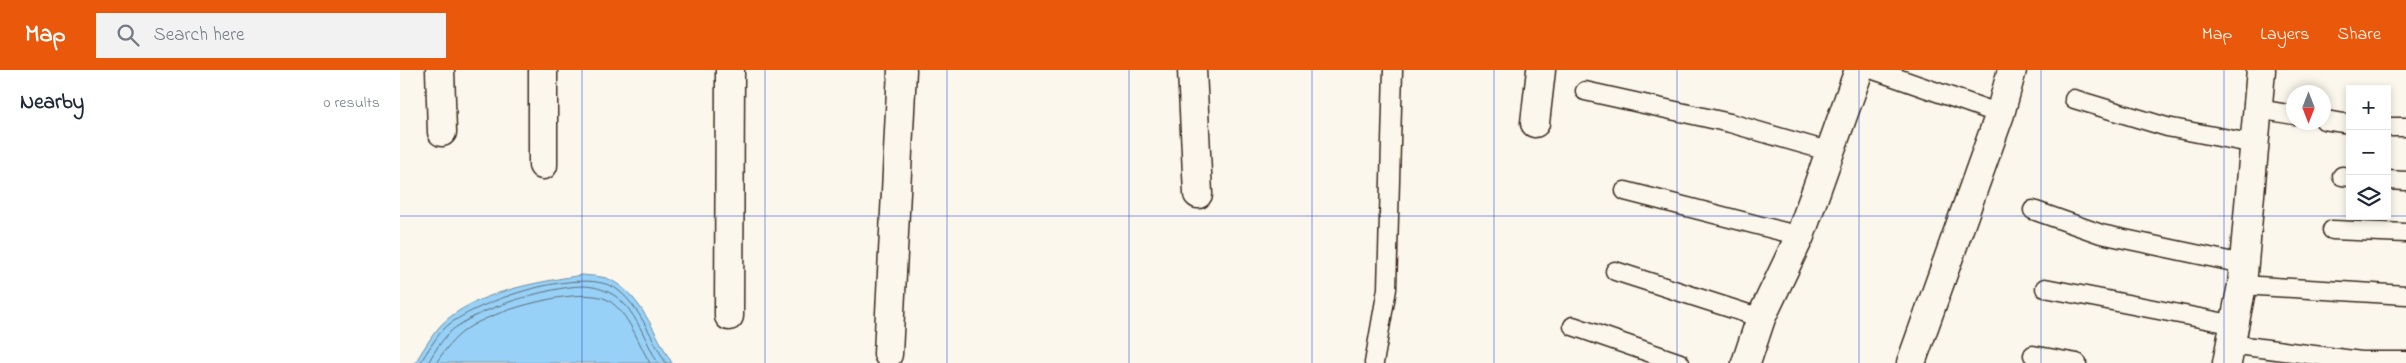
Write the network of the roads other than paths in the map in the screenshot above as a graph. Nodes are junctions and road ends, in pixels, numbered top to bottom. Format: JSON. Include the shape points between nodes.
{"nodes":[{"id":1,"x":440,"y":70,"type":"edge"},
{"id":2,"x":543,"y":70,"type":"edge"},
{"id":3,"x":730,"y":70,"type":"edge"},
{"id":4,"x":902,"y":70,"type":"edge"},
{"id":5,"x":1192,"y":70,"type":"edge"},
{"id":6,"x":1393,"y":70,"type":"edge"},
{"id":7,"x":1541,"y":70,"type":"edge"},
{"id":8,"x":1859,"y":70,"type":"edge"},
{"id":9,"x":1874,"y":70,"type":"edge"},
{"id":10,"x":2012,"y":70,"type":"edge"},
{"id":11,"x":2261,"y":70,"type":"edge"},
{"id":12,"x":1585,"y":91,"type":"dead end"},
{"id":13,"x":2074,"y":99,"type":"dead end"},
{"id":14,"x":2258,"y":110,"type":"junction"},
{"id":15,"x":2000,"y":114,"type":"junction"},
{"id":16,"x":2286,"y":114,"type":"edge"},
{"id":17,"x":2331,"y":121,"type":"edge"},
{"id":18,"x":1535,"y":123,"type":"dead end"},
{"id":19,"x":2346,"y":123,"type":"edge"},
{"id":20,"x":2391,"y":127,"type":"edge"},
{"id":21,"x":2406,"y":127,"type":"edge"},
{"id":22,"x":442,"y":132,"type":"dead end"},
{"id":23,"x":2256,"y":144,"type":"junction"},
{"id":24,"x":1831,"y":152,"type":"junction"},
{"id":25,"x":543,"y":165,"type":"dead end"},
{"id":26,"x":2391,"y":180,"type":"edge"},
{"id":27,"x":2406,"y":181,"type":"edge"},
{"id":28,"x":1625,"y":191,"type":"dead end"},
{"id":29,"x":1198,"y":194,"type":"dead end"},
{"id":30,"x":2033,"y":210,"type":"dead end"},
{"id":31,"x":2332,"y":230,"type":"dead end"},
{"id":32,"x":2406,"y":233,"type":"edge"},
{"id":33,"x":1800,"y":236,"type":"junction"},
{"id":34,"x":1615,"y":271,"type":"dead end"},
{"id":35,"x":2242,"y":275,"type":"junction"},
{"id":36,"x":2044,"y":288,"type":"dead end"},
{"id":37,"x":2406,"y":295,"type":"edge"},
{"id":38,"x":729,"y":316,"type":"dead end"},
{"id":39,"x":1761,"y":318,"type":"junction"},
{"id":40,"x":1573,"y":326,"type":"dead end"},
{"id":41,"x":2231,"y":344,"type":"edge"},
{"id":42,"x":888,"y":354,"type":"dead end"},
{"id":43,"x":2033,"y":355,"type":"dead end"},
{"id":44,"x":2406,"y":361,"type":"edge"},
{"id":45,"x":1374,"y":363,"type":"edge"},
{"id":46,"x":1680,"y":363,"type":"edge"},
{"id":47,"x":1746,"y":363,"type":"edge"},
{"id":48,"x":1911,"y":363,"type":"edge"},
{"id":49,"x":2077,"y":363,"type":"edge"}],
"edges":[{"from":1,"to":22,"type":"street"},
{"from":2,"to":25,"type":"street"},
{"from":3,"to":38,"type":"street"},
{"from":4,"to":42,"type":"street"},
{"from":5,"to":29,"type":"street"},
{"from":6,"to":45,"type":"lane","via":[[1387,289]]},
{"from":7,"to":18,"type":"street"},
{"from":8,"to":24,"type":"street"},
{"from":9,"to":15,"type":"lane"},
{"from":10,"to":15,"type":"street"},
{"from":11,"to":14,"type":"street"},
{"from":12,"to":24,"type":"lane","via":[[1730,123]]},
{"from":13,"to":23,"type":"lane","via":[[2167,127]]},
{"from":14,"to":16,"type":"lane"},
{"from":14,"to":23,"type":"street"},
{"from":15,"to":48,"type":"street"},
{"from":17,"to":19,"type":"lane"},
{"from":20,"to":21,"type":"lane"},
{"from":23,"to":35,"type":"street"},
{"from":24,"to":33,"type":"street"},
{"from":26,"to":27,"type":"lane"},
{"from":28,"to":33,"type":"lane"},
{"from":30,"to":35,"type":"lane","via":[[2101,234]]},
{"from":31,"to":32,"type":"lane"},
{"from":33,"to":39,"type":"street"},
{"from":34,"to":39,"type":"lane"},
{"from":35,"to":37,"type":"lane"},
{"from":35,"to":41,"type":"street"},
{"from":36,"to":41,"type":"lane"},
{"from":39,"to":47,"type":"street"},
{"from":40,"to":46,"type":"lane"},
{"from":41,"to":44,"type":"lane","via":[[2361,361]]},
{"from":43,"to":49,"type":"lane"}]}
